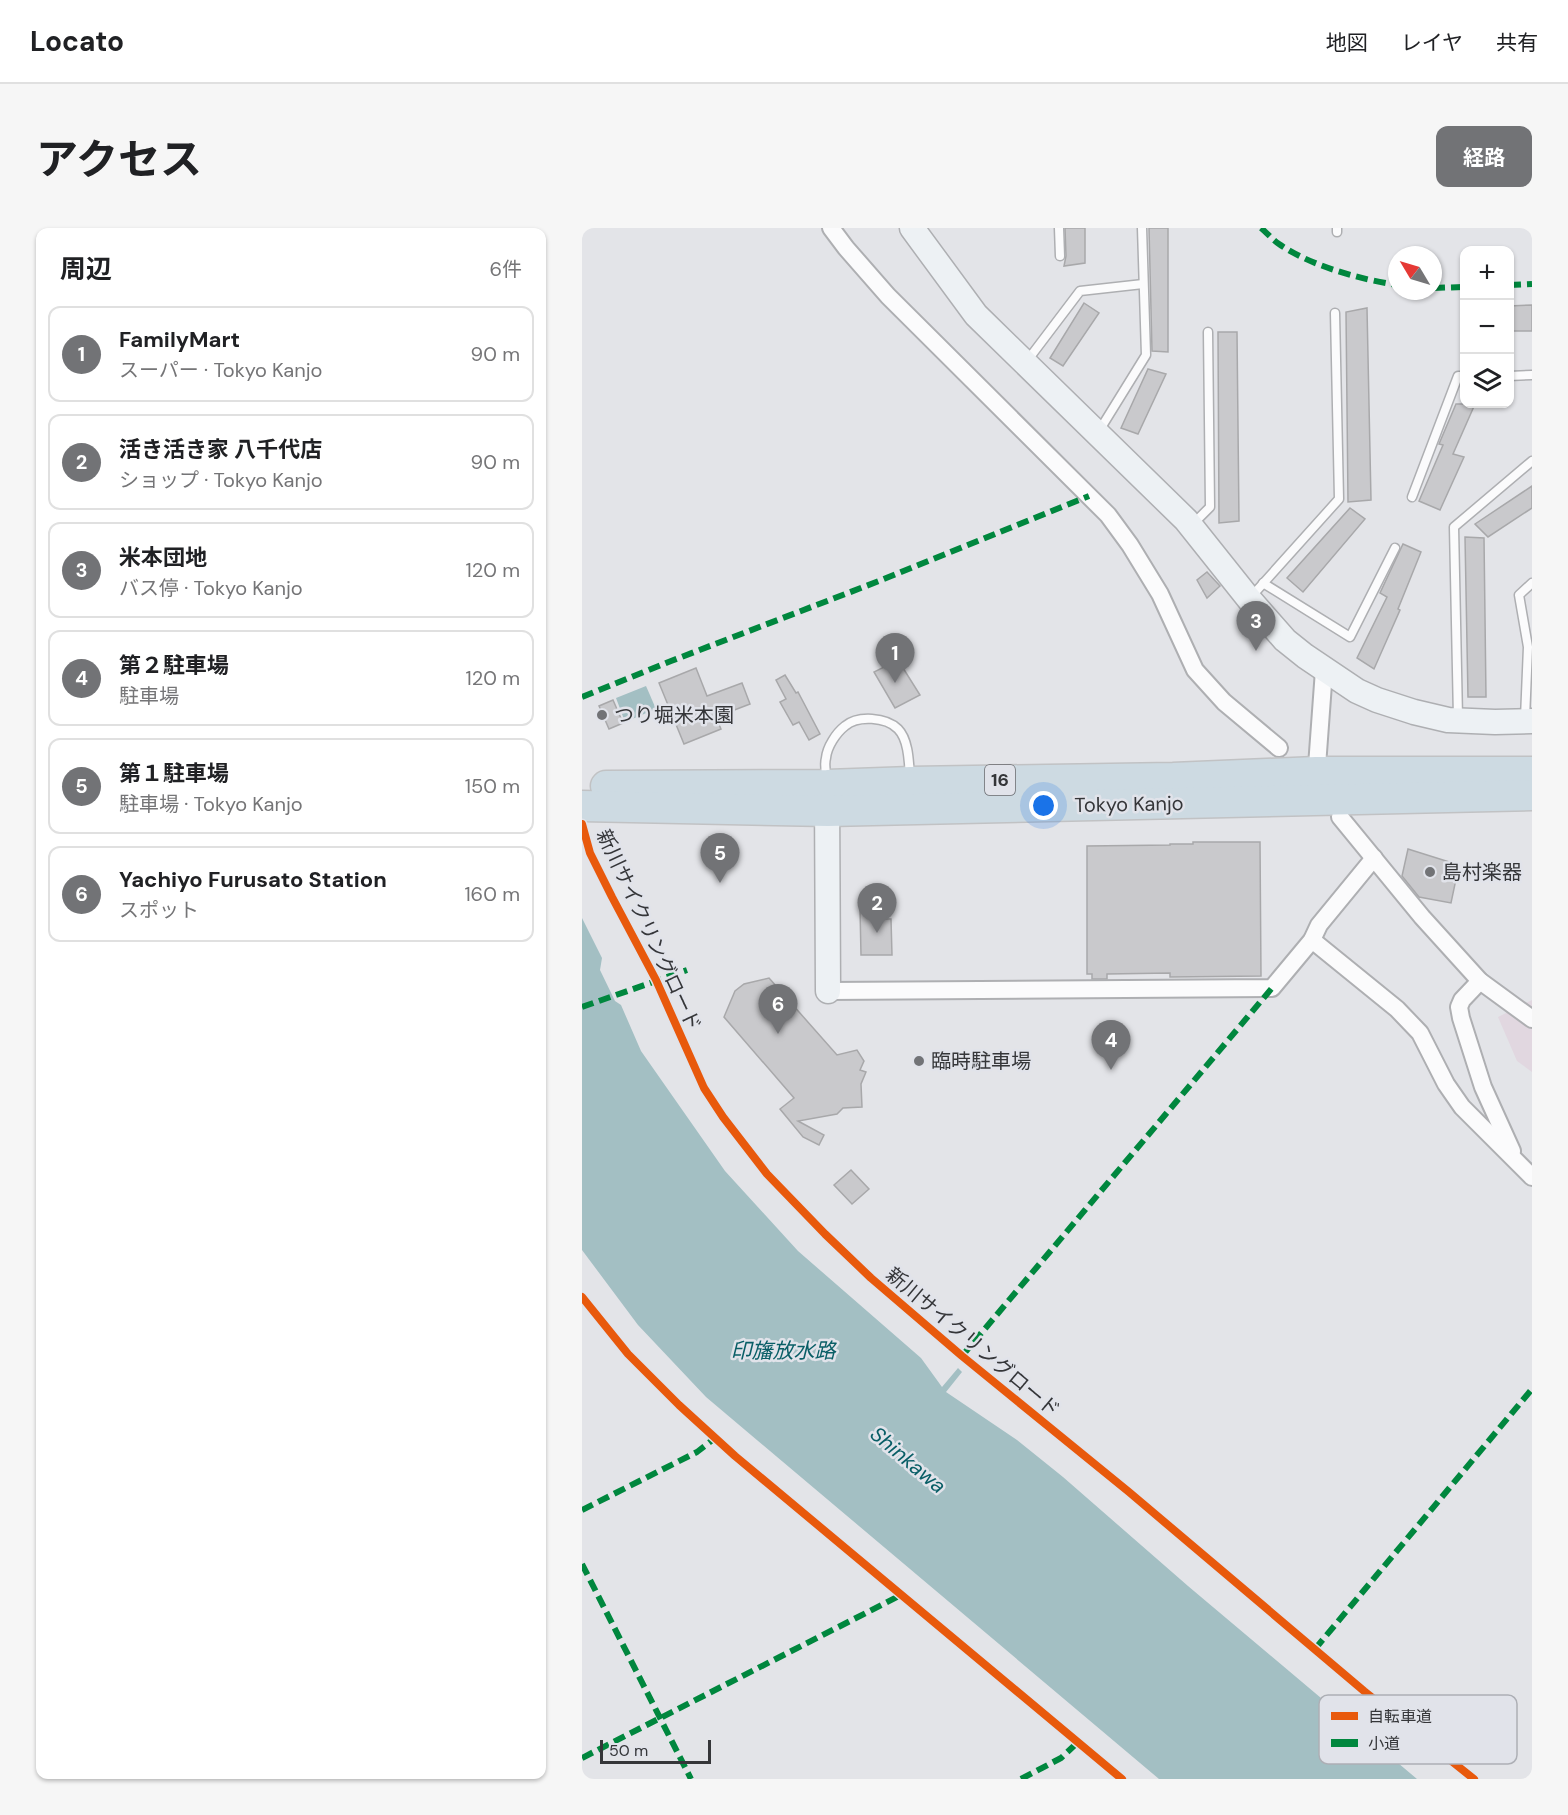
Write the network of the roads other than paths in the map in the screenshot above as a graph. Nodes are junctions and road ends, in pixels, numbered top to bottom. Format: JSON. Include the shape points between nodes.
{"nodes":[{"id":1,"x":831,"y":228,"type":"edge"},
{"id":2,"x":912,"y":228,"type":"edge"},
{"id":3,"x":1059,"y":228,"type":"edge"},
{"id":4,"x":1142,"y":228,"type":"edge"},
{"id":5,"x":1060,"y":256,"type":"dead end"},
{"id":6,"x":1143,"y":284,"type":"junction"},
{"id":7,"x":1335,"y":313,"type":"dead end"},
{"id":8,"x":1208,"y":332,"type":"dead end"},
{"id":9,"x":1025,"y":364,"type":"junction"},
{"id":10,"x":1532,"y":375,"type":"edge"},
{"id":11,"x":1460,"y":376,"type":"edge"},
{"id":12,"x":1514,"y":376,"type":"edge"},
{"id":13,"x":1098,"y":434,"type":"junction"},
{"id":14,"x":1532,"y":461,"type":"edge"},
{"id":15,"x":1412,"y":497,"type":"dead end"},
{"id":16,"x":1191,"y":526,"type":"junction"},
{"id":17,"x":1395,"y":548,"type":"dead end"},
{"id":18,"x":1532,"y":583,"type":"edge"},
{"id":19,"x":1256,"y":591,"type":"junction"},
{"id":20,"x":1324,"y":670,"type":"junction"},
{"id":21,"x":1458,"y":720,"type":"junction"},
{"id":22,"x":1528,"y":721,"type":"edge"},
{"id":23,"x":1279,"y":748,"type":"dead end"},
{"id":24,"x":1532,"y":771,"type":"edge"},
{"id":25,"x":910,"y":782,"type":"junction"},
{"id":26,"x":1316,"y":786,"type":"junction"},
{"id":27,"x":1532,"y":795,"type":"edge"},
{"id":28,"x":589,"y":796,"type":"edge"},
{"id":29,"x":827,"y":798,"type":"junction"},
{"id":30,"x":1340,"y":817,"type":"dead end"},
{"id":31,"x":1374,"y":858,"type":"junction"},
{"id":32,"x":1312,"y":940,"type":"junction"},
{"id":33,"x":1480,"y":981,"type":"junction"},
{"id":34,"x":828,"y":991,"type":"joint"},
{"id":35,"x":1532,"y":1019,"type":"edge"},
{"id":36,"x":1519,"y":1164,"type":"junction"},
{"id":37,"x":1532,"y":1177,"type":"edge"}],
"edges":[{"from":1,"to":23,"type":"street","via":[[888,296],[1108,515],[1160,594],[1195,670],[1224,702]]},
{"from":2,"to":9,"type":"street","via":[[976,315]]},
{"from":3,"to":5,"type":"lane"},
{"from":4,"to":6,"type":"lane"},
{"from":6,"to":9,"type":"lane","via":[[1080,291]]},
{"from":6,"to":13,"type":"lane","via":[[1146,356]]},
{"from":7,"to":19,"type":"lane","via":[[1339,499]]},
{"from":8,"to":16,"type":"lane","via":[[1210,507]]},
{"from":9,"to":13,"type":"street"},
{"from":10,"to":12,"type":"lane"},
{"from":11,"to":15,"type":"lane"},
{"from":13,"to":16,"type":"street"},
{"from":14,"to":21,"type":"lane","via":[[1454,526]]},
{"from":16,"to":19,"type":"street"},
{"from":17,"to":19,"type":"lane","via":[[1350,637]]},
{"from":18,"to":22,"type":"lane","via":[[1519,595],[1528,647]]},
{"from":19,"to":20,"type":"street","via":[[1285,640]]},
{"from":20,"to":21,"type":"street","via":[[1377,700]]},
{"from":20,"to":26,"type":"street"},
{"from":21,"to":22,"type":"street"},
{"from":24,"to":26,"type":"highway","name":"Tokyo Kanjo","number":"16"},
{"from":25,"to":26,"type":"highway","name":"Tokyo Kanjo","number":"16","via":[[1173,778]]},
{"from":25,"to":29,"type":"highway","name":"Tokyo Kanjo","number":"16"},
{"from":25,"to":29,"type":"lane","via":[[908,749],[898,729],[880,719],[863,720],[846,724],[833,739],[825,757]]},
{"from":26,"to":27,"type":"highway","name":"Tokyo Kanjo","number":"16"},
{"from":26,"to":29,"type":"highway","name":"Tokyo Kanjo","number":"16"},
{"from":28,"to":29,"type":"highway","name":"Tokyo Kanjo","number":"16"},
{"from":29,"to":34,"type":"street"},
{"from":30,"to":31,"type":"street"},
{"from":31,"to":32,"type":"street","via":[[1319,925]]},
{"from":31,"to":33,"type":"street"},
{"from":32,"to":34,"type":"street","via":[[1272,988]]},
{"from":32,"to":36,"type":"street","via":[[1397,1009],[1420,1033],[1462,1107]]},
{"from":33,"to":35,"type":"street"},
{"from":33,"to":36,"type":"street","via":[[1462,1000],[1461,1018],[1483,1086]]},
{"from":36,"to":37,"type":"street"}]}
